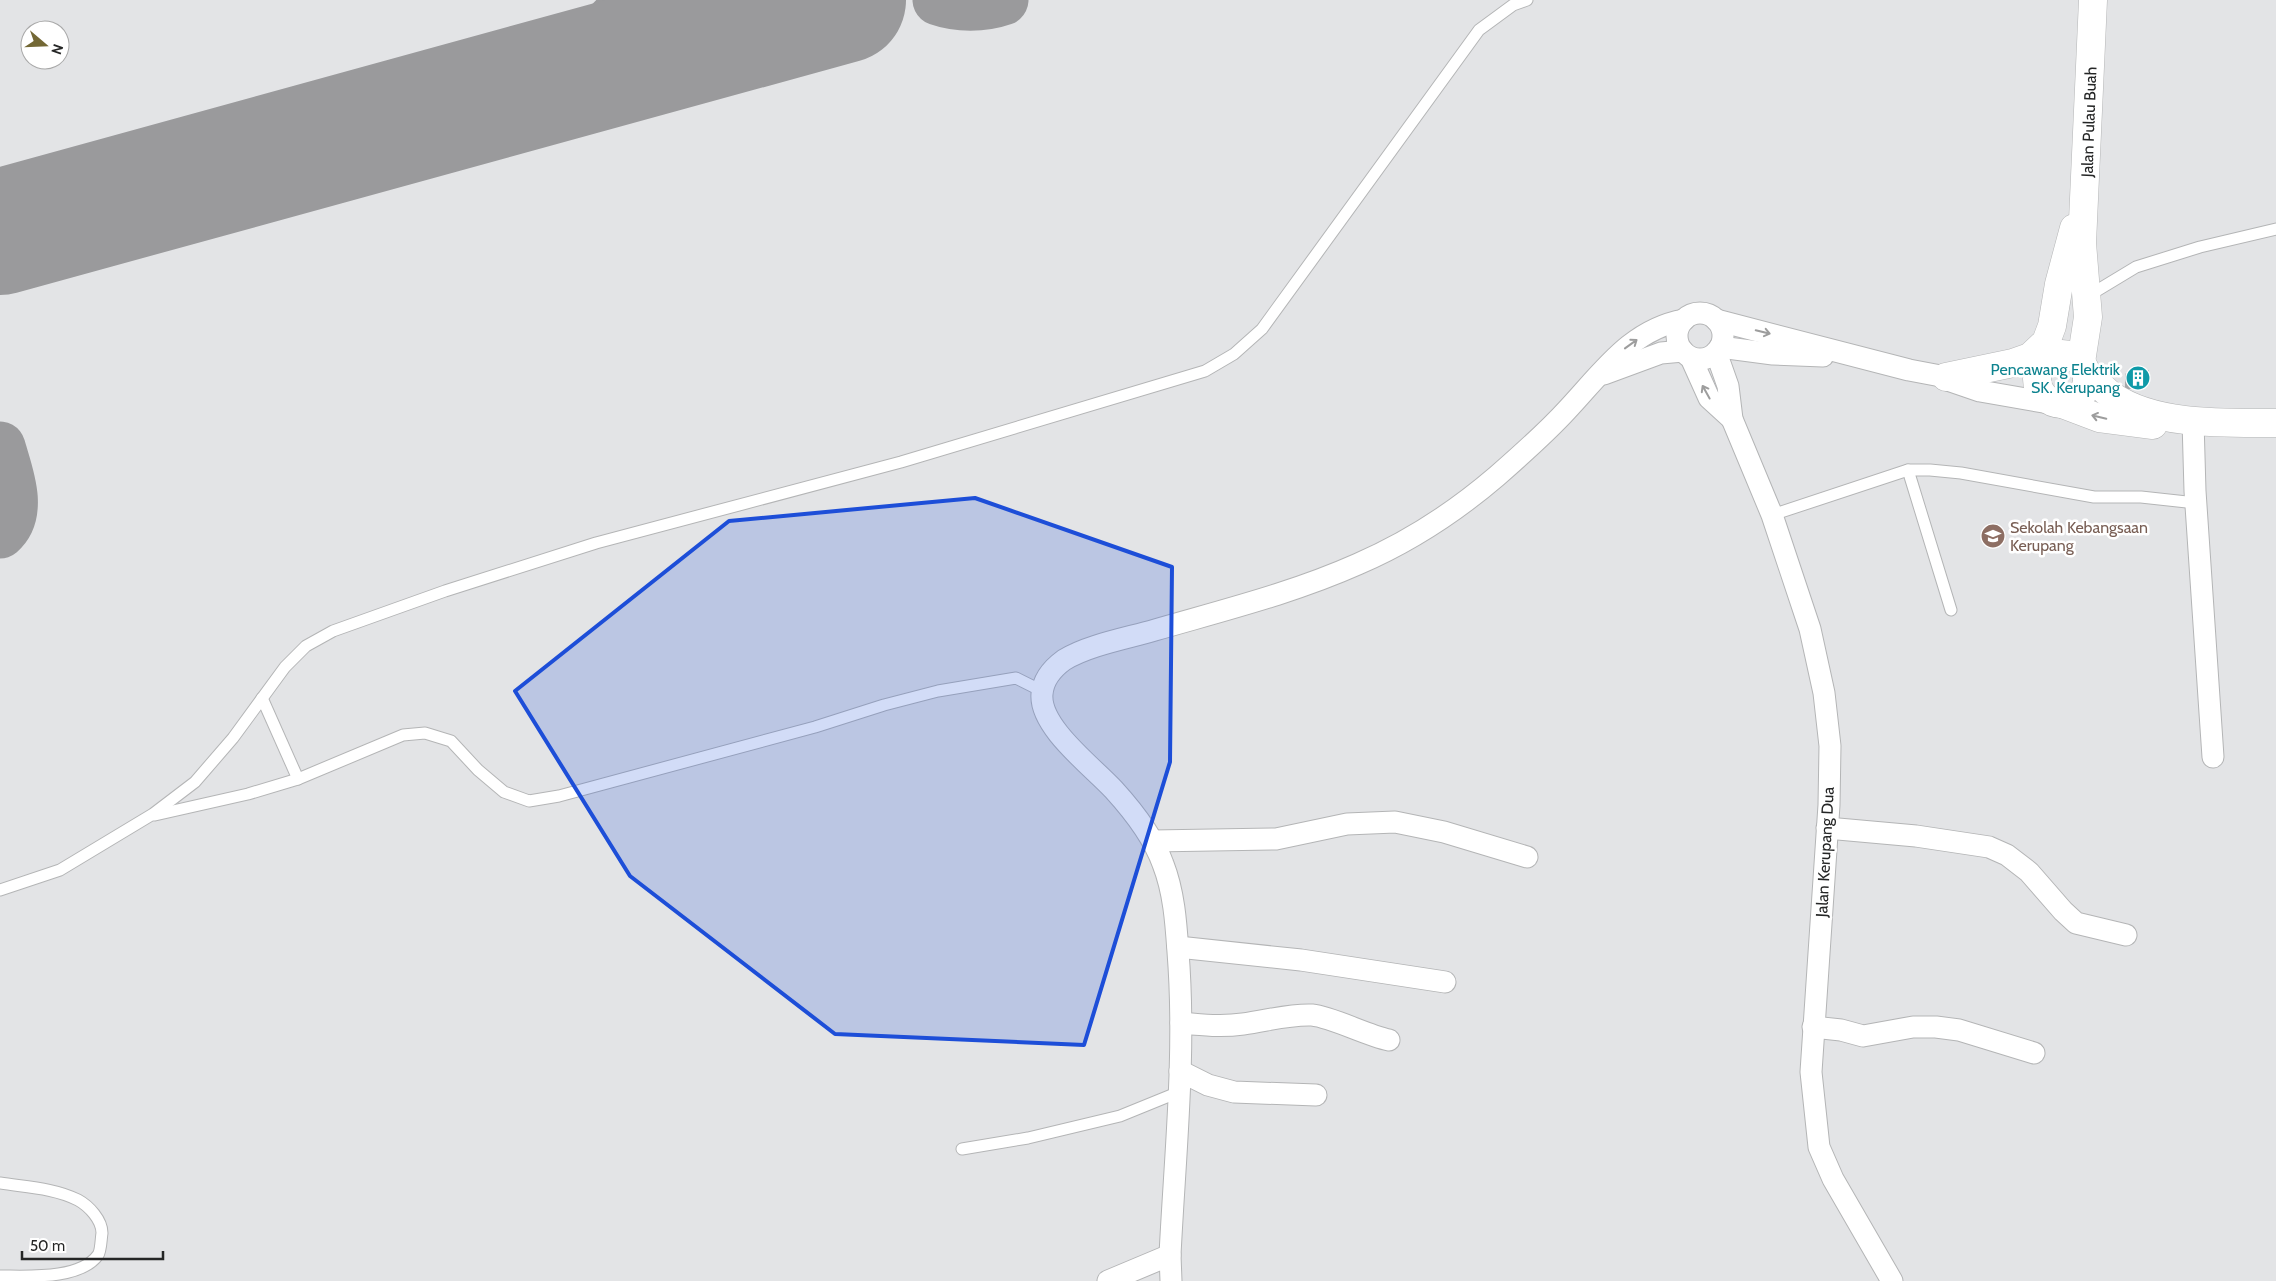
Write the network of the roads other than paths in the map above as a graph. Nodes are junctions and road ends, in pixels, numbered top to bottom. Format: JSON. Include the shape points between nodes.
{"nodes":[{"id":1,"x":1527,"y":0,"type":"edge"},
{"id":2,"x":2093,"y":0,"type":"edge"},
{"id":3,"x":2086,"y":185,"type":"junction"},
{"id":4,"x":2276,"y":230,"type":"edge"},
{"id":5,"x":2082,"y":243,"type":"junction"},
{"id":6,"x":2088,"y":307,"type":"junction"},
{"id":7,"x":1684,"y":320,"type":"junction"},
{"id":8,"x":1716,"y":320,"type":"junction"},
{"id":9,"x":1718,"y":350,"type":"junction"},
{"id":10,"x":1687,"y":354,"type":"junction"},
{"id":11,"x":1848,"y":354,"type":"junction"},
{"id":12,"x":2047,"y":360,"type":"junction"},
{"id":13,"x":2084,"y":368,"type":"junction"},
{"id":14,"x":1938,"y":376,"type":"junction"},
{"id":15,"x":1595,"y":377,"type":"junction"},
{"id":16,"x":2112,"y":396,"type":"junction"},
{"id":17,"x":2058,"y":404,"type":"junction"},
{"id":18,"x":1732,"y":419,"type":"junction"},
{"id":19,"x":2187,"y":421,"type":"junction"},
{"id":20,"x":2276,"y":423,"type":"edge"},
{"id":21,"x":1908,"y":470,"type":"junction"},
{"id":22,"x":2196,"y":503,"type":"junction"},
{"id":23,"x":1772,"y":515,"type":"junction"},
{"id":24,"x":1951,"y":610,"type":"dead end"},
{"id":25,"x":1042,"y":691,"type":"junction"},
{"id":26,"x":262,"y":698,"type":"junction"},
{"id":27,"x":2213,"y":757,"type":"dead end"},
{"id":28,"x":298,"y":779,"type":"junction"},
{"id":29,"x":148,"y":817,"type":"junction"},
{"id":30,"x":1827,"y":828,"type":"junction"},
{"id":31,"x":1153,"y":841,"type":"junction"},
{"id":32,"x":1528,"y":856,"type":"dead end"},
{"id":33,"x":0,"y":890,"type":"edge"},
{"id":34,"x":2126,"y":936,"type":"dead end"},
{"id":35,"x":1178,"y":948,"type":"junction"},
{"id":36,"x":1445,"y":982,"type":"dead end"},
{"id":37,"x":1181,"y":1023,"type":"junction"},
{"id":38,"x":1813,"y":1028,"type":"junction"},
{"id":39,"x":1388,"y":1040,"type":"dead end"},
{"id":40,"x":2034,"y":1053,"type":"dead end"},
{"id":41,"x":1179,"y":1082,"type":"junction"},
{"id":42,"x":1316,"y":1095,"type":"dead end"},
{"id":43,"x":962,"y":1149,"type":"dead end"},
{"id":44,"x":0,"y":1183,"type":"edge"},
{"id":45,"x":1170,"y":1255,"type":"junction"},
{"id":46,"x":0,"y":1276,"type":"edge"},
{"id":47,"x":1108,"y":1281,"type":"edge"},
{"id":48,"x":1171,"y":1281,"type":"edge"},
{"id":49,"x":1892,"y":1281,"type":"edge"}],
"edges":[{"from":1,"to":26,"type":"lane","via":[[1513,5],[1479,30],[1262,329],[1234,354],[1205,371],[901,462],[596,543],[444,590],[333,630],[313,642],[285,667]]},
{"from":2,"to":3,"type":"main road","name":"Jalan Pulau Buah"},
{"from":3,"to":5,"type":"main road","name":"Jalan Pulau Buah"},
{"from":3,"to":14,"type":"main road","via":[[2046,342],[2030,357],[2013,363]]},
{"from":4,"to":6,"type":"lane","via":[[2200,247],[2136,267]]},
{"from":5,"to":6,"type":"main road"},
{"from":5,"to":12,"type":"main road","via":[[2068,286],[2064,320]]},
{"from":6,"to":13,"type":"main road"},
{"from":6,"to":16,"type":"main road","via":[[2098,369]]},
{"from":7,"to":8,"type":"street","via":[[1697,314]]},
{"from":7,"to":10,"type":"street","via":[[1677,333],[1677,341]]},
{"from":15,"to":7,"type":"street","one_way":true,"via":[[1629,344],[1663,325]]},
{"from":8,"to":9,"type":"street","via":[[1722,334]]},
{"from":8,"to":11,"type":"street","one_way":true},
{"from":9,"to":10,"type":"street","via":[[1706,358]]},
{"from":9,"to":11,"type":"street","via":[[1814,357]]},
{"from":9,"to":18,"type":"street","name":"Jalan Kerupang Dua","via":[[1728,386]]},
{"from":10,"to":15,"type":"street","via":[[1661,353]]},
{"from":18,"to":10,"type":"street","name":"Jalan Kerupang Dua","one_way":true,"via":[[1709,398]]},
{"from":11,"to":14,"type":"street"},
{"from":12,"to":13,"type":"main road","via":[[2069,354]]},
{"from":12,"to":14,"type":"street","via":[[2004,378]]},
{"from":12,"to":17,"type":"main road","via":[[2037,373],[2038,388],[2048,400]]},
{"from":13,"to":16,"type":"main road"},
{"from":13,"to":17,"type":"main road","via":[[2087,382],[2079,398]]},
{"from":14,"to":17,"type":"street","via":[[1980,391]]},
{"from":15,"to":25,"type":"street","via":[[1566,412],[1497,476],[1425,530],[1360,564],[1295,589],[1073,656],[1049,675]]},
{"from":16,"to":19,"type":"main road","via":[[2130,406]]},
{"from":19,"to":17,"type":"main road","one_way":true,"via":[[2159,426],[2136,424],[2099,418]]},
{"from":18,"to":23,"type":"street","name":"Jalan Kerupang Dua"},
{"from":19,"to":20,"type":"main road"},
{"from":19,"to":22,"type":"street"},
{"from":21,"to":22,"type":"lane","via":[[1961,474],[2094,497]]},
{"from":21,"to":23,"type":"lane"},
{"from":21,"to":24,"type":"lane"},
{"from":22,"to":27,"type":"street"},
{"from":23,"to":30,"type":"street","name":"Jalan Kerupang Dua","via":[[1810,629],[1824,693],[1830,746]]},
{"from":25,"to":28,"type":"lane","via":[[1016,678],[948,688],[815,727],[559,796],[529,801],[504,792],[451,741],[425,733],[403,735]]},
{"from":25,"to":31,"type":"street","via":[[1043,709],[1060,734],[1115,791]]},
{"from":26,"to":28,"type":"lane"},
{"from":26,"to":29,"type":"lane","via":[[195,782]]},
{"from":28,"to":29,"type":"lane"},
{"from":29,"to":33,"type":"lane","via":[[60,870]]},
{"from":30,"to":34,"type":"street","via":[[1989,847],[2008,855],[2029,872],[2076,923]]},
{"from":30,"to":38,"type":"street","name":"Jalan Kerupang Dua"},
{"from":31,"to":32,"type":"street","via":[[1276,838],[1347,824],[1395,822]]},
{"from":31,"to":35,"type":"street","via":[[1165,868],[1172,896]]},
{"from":35,"to":36,"type":"street","via":[[1301,960]]},
{"from":35,"to":37,"type":"street"},
{"from":37,"to":39,"type":"street","via":[[1213,1026],[1314,1015]]},
{"from":37,"to":41,"type":"street"},
{"from":38,"to":40,"type":"street","via":[[1863,1036],[1912,1027],[1944,1028]]},
{"from":38,"to":49,"type":"street","name":"Jalan Kerupang Dua","via":[[1811,1072],[1819,1147],[1832,1179]]},
{"from":41,"to":42,"type":"street","via":[[1234,1092]]},
{"from":41,"to":43,"type":"lane","via":[[1120,1116],[1028,1138]]},
{"from":41,"to":45,"type":"street"},
{"from":44,"to":46,"type":"lane","via":[[60,1194],[79,1201],[95,1215],[102,1230],[99,1254],[88,1265],[46,1276]]},
{"from":45,"to":47,"type":"street"},
{"from":45,"to":48,"type":"street"}]}
